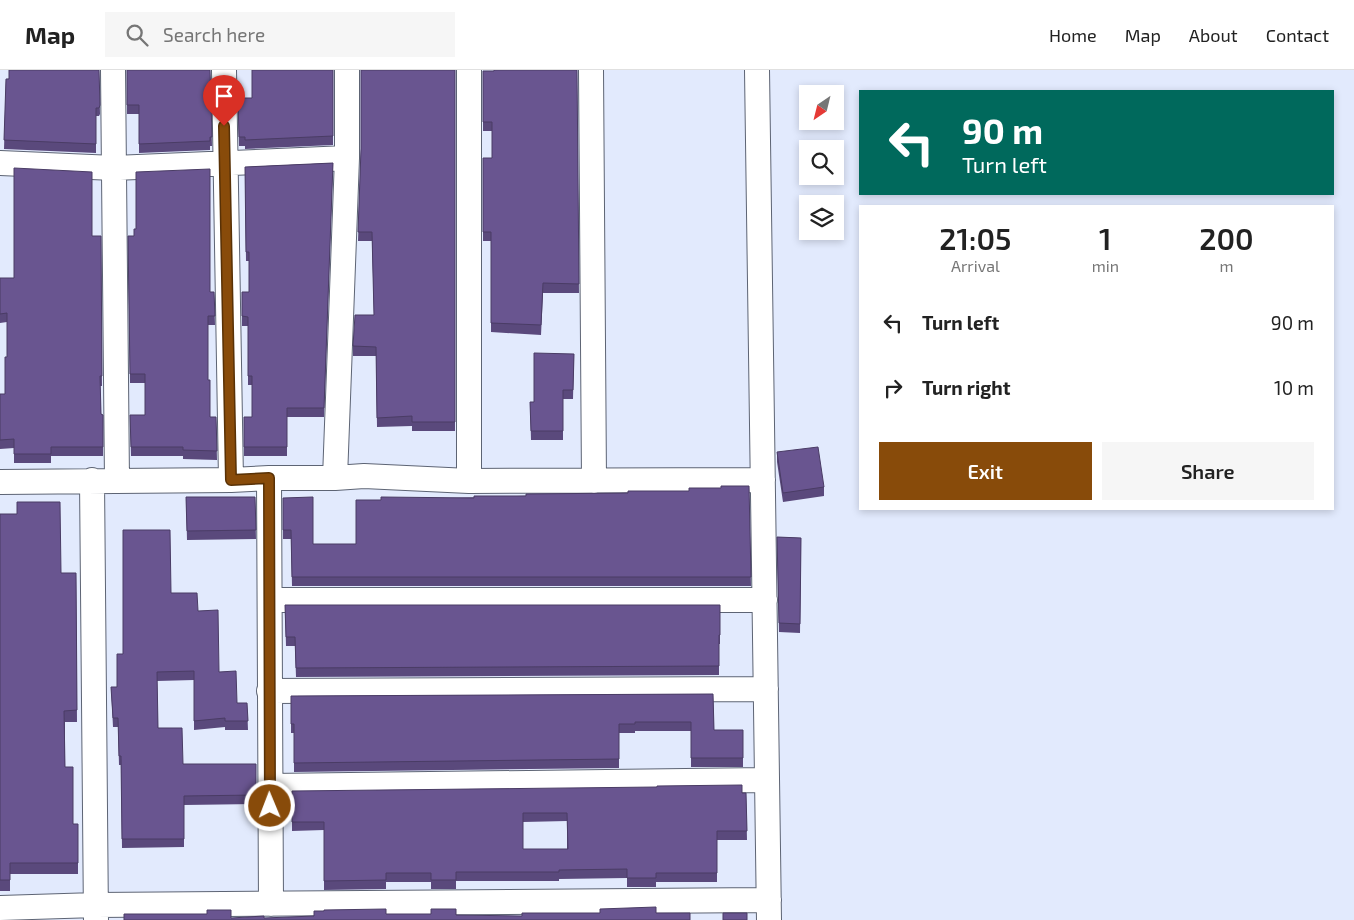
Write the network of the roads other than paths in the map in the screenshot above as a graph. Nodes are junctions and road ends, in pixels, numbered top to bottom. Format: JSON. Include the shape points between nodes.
{"nodes":[{"id":1,"x":113,"y":70,"type":"edge"},
{"id":2,"x":224,"y":70,"type":"edge"},
{"id":3,"x":346,"y":70,"type":"edge"},
{"id":4,"x":469,"y":70,"type":"edge"},
{"id":5,"x":591,"y":70,"type":"edge"},
{"id":6,"x":757,"y":70,"type":"edge"},
{"id":7,"x":347,"y":158,"type":"junction"},
{"id":8,"x":0,"y":163,"type":"edge"},
{"id":9,"x":225,"y":164,"type":"junction"},
{"id":10,"x":114,"y":168,"type":"junction"},
{"id":11,"x":269,"y":478,"type":"junction"},
{"id":12,"x":335,"y":478,"type":"junction"},
{"id":13,"x":92,"y":480,"type":"junction"},
{"id":14,"x":231,"y":480,"type":"junction"},
{"id":15,"x":469,"y":480,"type":"junction"},
{"id":16,"x":763,"y":480,"type":"junction"},
{"id":17,"x":117,"y":481,"type":"junction"},
{"id":18,"x":594,"y":481,"type":"junction"},
{"id":19,"x":0,"y":482,"type":"edge"},
{"id":20,"x":270,"y":600,"type":"junction"},
{"id":21,"x":765,"y":600,"type":"junction"},
{"id":22,"x":766,"y":690,"type":"junction"},
{"id":23,"x":269,"y":691,"type":"junction"},
{"id":24,"x":767,"y":780,"type":"junction"},
{"id":25,"x":270,"y":786,"type":"junction"},
{"id":26,"x":271,"y":904,"type":"junction"},
{"id":27,"x":0,"y":908,"type":"edge"},
{"id":28,"x":769,"y":910,"type":"edge"},
{"id":29,"x":96,"y":913,"type":"edge"}],
"edges":[{"from":1,"to":10,"type":"street"},
{"from":2,"to":9,"type":"street"},
{"from":3,"to":7,"type":"street"},
{"from":4,"to":15,"type":"street"},
{"from":5,"to":18,"type":"street"},
{"from":6,"to":16,"type":"street"},
{"from":7,"to":9,"type":"street"},
{"from":7,"to":12,"type":"street"},
{"from":8,"to":10,"type":"street"},
{"from":9,"to":10,"type":"street"},
{"from":9,"to":14,"type":"street"},
{"from":10,"to":17,"type":"street"},
{"from":11,"to":12,"type":"street"},
{"from":11,"to":14,"type":"street"},
{"from":11,"to":20,"type":"street"},
{"from":12,"to":15,"type":"street"},
{"from":13,"to":17,"type":"street"},
{"from":13,"to":19,"type":"street"},
{"from":13,"to":29,"type":"street"},
{"from":14,"to":17,"type":"street"},
{"from":15,"to":18,"type":"street"},
{"from":16,"to":18,"type":"street"},
{"from":16,"to":21,"type":"street"},
{"from":20,"to":21,"type":"street"},
{"from":20,"to":23,"type":"street"},
{"from":21,"to":22,"type":"street"},
{"from":22,"to":23,"type":"street"},
{"from":22,"to":24,"type":"street"},
{"from":23,"to":25,"type":"street"},
{"from":24,"to":25,"type":"street"},
{"from":24,"to":28,"type":"street"},
{"from":25,"to":26,"type":"street"},
{"from":26,"to":28,"type":"street"},
{"from":26,"to":29,"type":"street"},
{"from":27,"to":29,"type":"street"}]}
